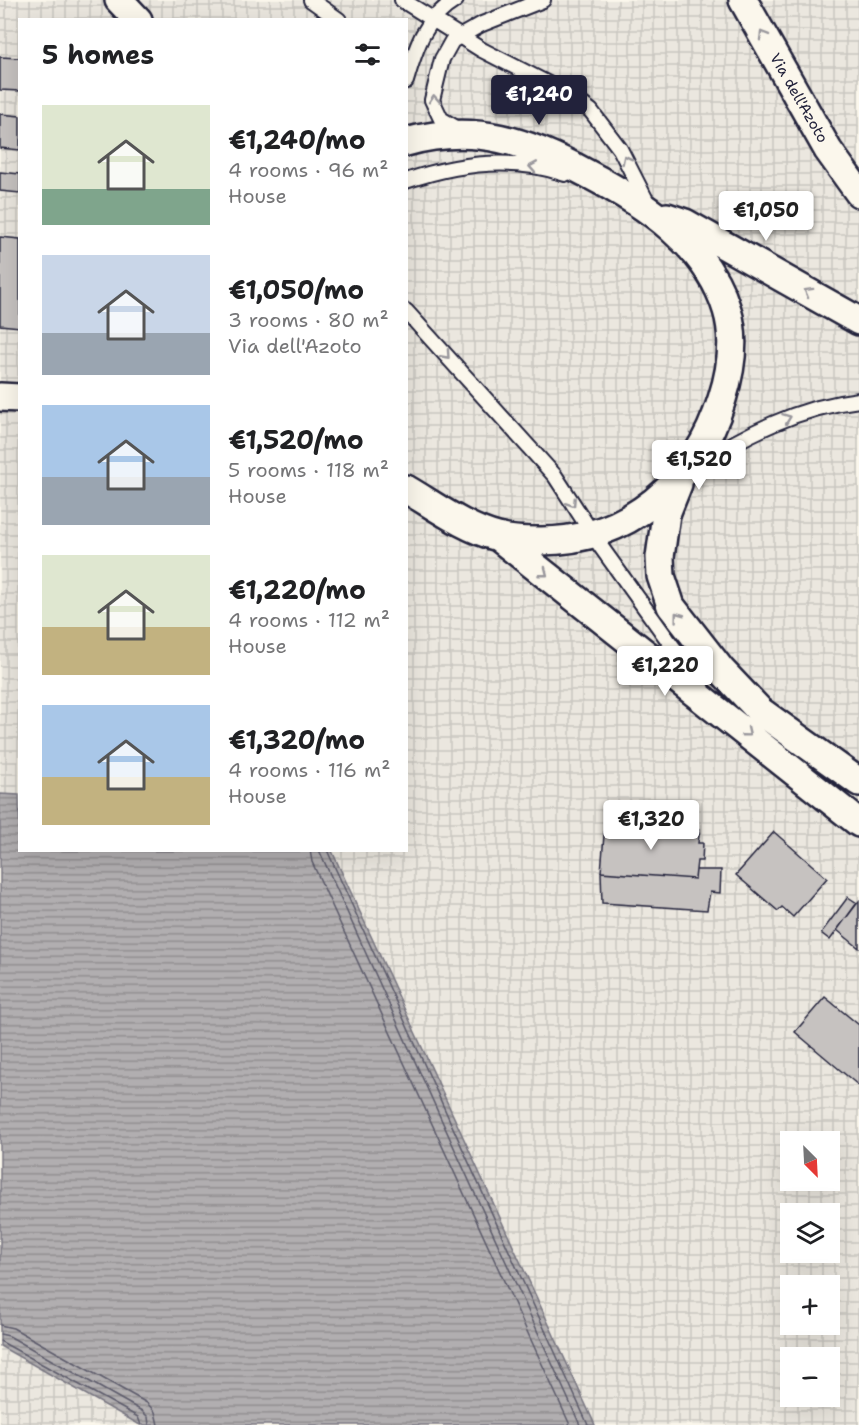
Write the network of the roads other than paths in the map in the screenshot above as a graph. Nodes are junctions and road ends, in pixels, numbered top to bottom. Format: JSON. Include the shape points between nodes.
{"nodes":[{"id":1,"x":119,"y":0,"type":"edge"},
{"id":2,"x":311,"y":0,"type":"edge"},
{"id":3,"x":402,"y":0,"type":"edge"},
{"id":4,"x":456,"y":0,"type":"edge"},
{"id":5,"x":543,"y":0,"type":"edge"},
{"id":6,"x":743,"y":0,"type":"edge"},
{"id":7,"x":136,"y":18,"type":"edge"},
{"id":8,"x":336,"y":18,"type":"edge"},
{"id":9,"x":432,"y":18,"type":"junction"},
{"id":10,"x":459,"y":35,"type":"junction"},
{"id":11,"x":408,"y":74,"type":"edge"},
{"id":12,"x":474,"y":133,"type":"junction"},
{"id":13,"x":414,"y":137,"type":"edge"},
{"id":14,"x":408,"y":180,"type":"edge"},
{"id":15,"x":859,"y":193,"type":"edge"},
{"id":16,"x":629,"y":196,"type":"junction"},
{"id":17,"x":652,"y":212,"type":"junction"},
{"id":18,"x":408,"y":313,"type":"edge"},
{"id":19,"x":859,"y":321,"type":"edge"},
{"id":20,"x":0,"y":397,"type":"edge"},
{"id":21,"x":18,"y":398,"type":"edge"},
{"id":22,"x":859,"y":400,"type":"edge"},
{"id":23,"x":681,"y":477,"type":"junction"},
{"id":24,"x":408,"y":490,"type":"edge"},
{"id":25,"x":593,"y":534,"type":"junction"},
{"id":26,"x":498,"y":537,"type":"junction"},
{"id":27,"x":718,"y":709,"type":"junction"},
{"id":28,"x":859,"y":782,"type":"edge"},
{"id":29,"x":859,"y":824,"type":"edge"}],
"edges":[{"from":1,"to":7,"type":"street"},
{"from":2,"to":8,"type":"lane"},
{"from":3,"to":9,"type":"lane"},
{"from":4,"to":9,"type":"lane"},
{"from":5,"to":10,"type":"lane"},
{"from":15,"to":6,"type":"street","name":"Via dell'Azoto","one_way":true,"via":[[828,150]]},
{"from":9,"to":10,"type":"lane"},
{"from":9,"to":11,"type":"lane","via":[[417,43]]},
{"from":12,"to":10,"type":"lane","one_way":true,"via":[[447,125],[435,111],[432,100],[447,48]]},
{"from":17,"to":10,"type":"lane","one_way":true,"via":[[620,149],[591,111],[570,95]]},
{"from":12,"to":13,"type":"street"},
{"from":12,"to":16,"type":"street","via":[[535,148]]},
{"from":16,"to":14,"type":"lane","one_way":true,"via":[[559,172],[502,162],[471,164]]},
{"from":16,"to":17,"type":"street"},
{"from":19,"to":17,"type":"street","one_way":true,"via":[[685,223]]},
{"from":17,"to":23,"type":"street","via":[[685,242],[711,278],[727,310],[730,330],[728,380],[720,406],[708,437]]},
{"from":18,"to":25,"type":"lane","one_way":true,"via":[[555,476]]},
{"from":20,"to":21,"type":"street"},
{"from":23,"to":22,"type":"lane","one_way":true,"via":[[730,444],[787,417]]},
{"from":23,"to":25,"type":"street","via":[[645,509],[621,524]]},
{"from":28,"to":23,"type":"street","one_way":true,"via":[[760,711],[721,670],[671,606],[661,576],[662,532]]},
{"from":24,"to":26,"type":"street"},
{"from":25,"to":26,"type":"street","via":[[553,541]]},
{"from":25,"to":27,"type":"lane"},
{"from":26,"to":27,"type":"street","one_way":true},
{"from":27,"to":29,"type":"street","one_way":true}]}
